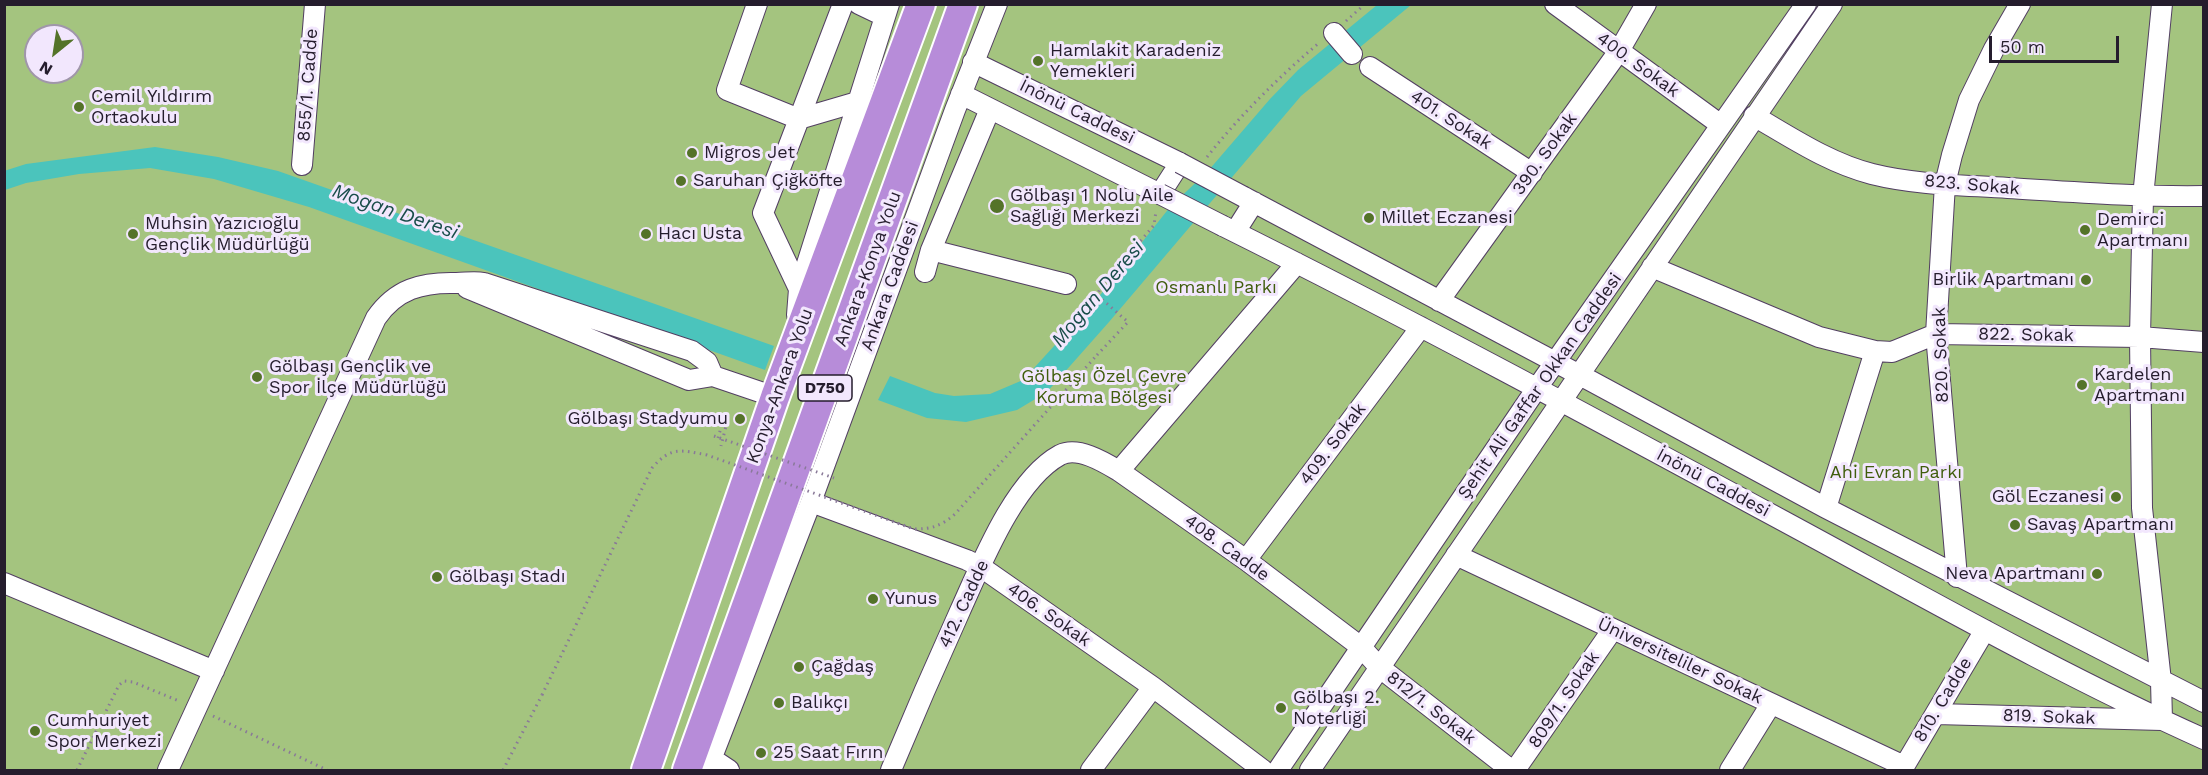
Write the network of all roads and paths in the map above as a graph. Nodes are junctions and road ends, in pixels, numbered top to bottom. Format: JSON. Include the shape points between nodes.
{"nodes":[{"id":1,"x":315,"y":4,"type":"edge"},
{"id":2,"x":757,"y":4,"type":"edge"},
{"id":3,"x":843,"y":4,"type":"edge"},
{"id":4,"x":859,"y":4,"type":"edge"},
{"id":5,"x":921,"y":4,"type":"edge"},
{"id":6,"x":963,"y":4,"type":"edge"},
{"id":7,"x":971,"y":4,"type":"edge"},
{"id":8,"x":997,"y":4,"type":"edge"},
{"id":9,"x":1365,"y":4,"type":"edge"},
{"id":10,"x":1555,"y":4,"type":"edge"},
{"id":11,"x":1646,"y":4,"type":"edge"},
{"id":12,"x":1806,"y":4,"type":"edge"},
{"id":13,"x":1832,"y":4,"type":"edge"},
{"id":14,"x":2020,"y":4,"type":"edge"},
{"id":15,"x":2159,"y":5,"type":"edge"},
{"id":16,"x":886,"y":10,"type":"edge"},
{"id":17,"x":1333,"y":33,"type":"junction"},
{"id":18,"x":1619,"y":51,"type":"junction"},
{"id":19,"x":946,"y":52,"type":"junction"},
{"id":20,"x":1352,"y":54,"type":"dead end"},
{"id":21,"x":973,"y":62,"type":"junction"},
{"id":22,"x":1370,"y":68,"type":"dead end"},
{"id":23,"x":961,"y":94,"type":"junction"},
{"id":24,"x":857,"y":102,"type":"junction"},
{"id":25,"x":990,"y":109,"type":"junction"},
{"id":26,"x":1754,"y":116,"type":"junction"},
{"id":27,"x":799,"y":119,"type":"junction"},
{"id":28,"x":1721,"y":125,"type":"junction"},
{"id":29,"x":1180,"y":163,"type":"junction"},
{"id":30,"x":1202,"y":164,"type":"dead end"},
{"id":31,"x":302,"y":165,"type":"dead end"},
{"id":32,"x":1532,"y":173,"type":"junction"},
{"id":33,"x":1945,"y":184,"type":"junction"},
{"id":34,"x":1160,"y":194,"type":"junction"},
{"id":35,"x":2204,"y":196,"type":"edge"},
{"id":36,"x":2143,"y":197,"type":"junction"},
{"id":37,"x":1249,"y":200,"type":"junction"},
{"id":38,"x":1156,"y":215,"type":"dead end"},
{"id":39,"x":1229,"y":229,"type":"junction"},
{"id":40,"x":931,"y":250,"type":"junction"},
{"id":41,"x":1297,"y":263,"type":"junction"},
{"id":42,"x":1652,"y":267,"type":"junction"},
{"id":43,"x":925,"y":272,"type":"dead end"},
{"id":44,"x":458,"y":283,"type":"junction"},
{"id":45,"x":1066,"y":284,"type":"dead end"},
{"id":46,"x":800,"y":289,"type":"junction"},
{"id":47,"x":1439,"y":301,"type":"junction"},
{"id":48,"x":1421,"y":327,"type":"junction"},
{"id":49,"x":1936,"y":334,"type":"junction"},
{"id":50,"x":2140,"y":337,"type":"junction"},
{"id":51,"x":795,"y":341,"type":"junction"},
{"id":52,"x":2204,"y":342,"type":"edge"},
{"id":53,"x":1875,"y":351,"type":"junction"},
{"id":54,"x":1556,"y":362,"type":"junction"},
{"id":55,"x":1579,"y":375,"type":"junction"},
{"id":56,"x":713,"y":376,"type":"junction"},
{"id":57,"x":1537,"y":388,"type":"junction"},
{"id":58,"x":775,"y":397,"type":"junction"},
{"id":59,"x":1561,"y":401,"type":"junction"},
{"id":60,"x":721,"y":446,"type":"dead end"},
{"id":61,"x":1061,"y":454,"type":"joint"},
{"id":62,"x":1119,"y":471,"type":"junction"},
{"id":63,"x":834,"y":478,"type":"dead end"},
{"id":64,"x":811,"y":502,"type":"junction"},
{"id":65,"x":1826,"y":508,"type":"junction"},
{"id":66,"x":1456,"y":555,"type":"junction"},
{"id":67,"x":1246,"y":560,"type":"junction"},
{"id":68,"x":981,"y":567,"type":"junction"},
{"id":69,"x":1957,"y":577,"type":"junction"},
{"id":70,"x":4,"y":583,"type":"edge"},
{"id":71,"x":1613,"y":629,"type":"junction"},
{"id":72,"x":1985,"y":630,"type":"junction"},
{"id":73,"x":1361,"y":648,"type":"junction"},
{"id":74,"x":1379,"y":668,"type":"junction"},
{"id":75,"x":214,"y":670,"type":"junction"},
{"id":76,"x":2161,"y":681,"type":"junction"},
{"id":77,"x":1153,"y":687,"type":"junction"},
{"id":78,"x":2204,"y":702,"type":"edge"},
{"id":79,"x":182,"y":703,"type":"dead end"},
{"id":80,"x":1771,"y":704,"type":"junction"},
{"id":81,"x":207,"y":713,"type":"dead end"},
{"id":82,"x":666,"y":714,"type":"junction"},
{"id":83,"x":1936,"y":714,"type":"junction"},
{"id":84,"x":2162,"y":720,"type":"junction"},
{"id":85,"x":2204,"y":739,"type":"edge"},
{"id":86,"x":702,"y":766,"type":"edge"},
{"id":87,"x":1903,"y":768,"type":"edge"},
{"id":88,"x":77,"y":771,"type":"edge"},
{"id":89,"x":168,"y":771,"type":"edge"},
{"id":90,"x":327,"y":771,"type":"edge"},
{"id":91,"x":503,"y":771,"type":"edge"},
{"id":92,"x":636,"y":771,"type":"edge"},
{"id":93,"x":646,"y":771,"type":"edge"},
{"id":94,"x":729,"y":771,"type":"edge"},
{"id":95,"x":891,"y":771,"type":"edge"},
{"id":96,"x":1091,"y":771,"type":"edge"},
{"id":97,"x":1263,"y":771,"type":"edge"},
{"id":98,"x":1278,"y":771,"type":"edge"},
{"id":99,"x":1310,"y":771,"type":"edge"},
{"id":100,"x":1513,"y":771,"type":"edge"},
{"id":101,"x":1730,"y":771,"type":"edge"}],
"edges":[{"from":1,"to":31,"type":"street","name":"855/1. Cadde"},
{"from":2,"to":27,"type":"street","via":[[727,90]]},
{"from":3,"to":27,"type":"street"},
{"from":4,"to":16,"type":"street"},
{"from":5,"to":51,"type":"highway","name":"Konya-Ankara Yolu","number":"D750"},
{"from":6,"to":19,"type":"highway","name":"Ankara-Konya Yolu","number":"D750"},
{"from":7,"to":19,"type":"street"},
{"from":8,"to":21,"type":"street","name":"Ankara Caddesi"},
{"from":9,"to":17,"type":"path"},
{"from":10,"to":18,"type":"street","name":"400. Sokak"},
{"from":11,"to":18,"type":"street","name":"390. Sokak"},
{"from":12,"to":28,"type":"street","name":"Şehit Ali Gaffar Okkan Caddesi"},
{"from":13,"to":26,"type":"street","name":"Şehit Ali Gaffar Okkan Caddesi"},
{"from":14,"to":33,"type":"street","name":"820. Sokak","via":[[1969,100]]},
{"from":15,"to":36,"type":"street"},
{"from":16,"to":24,"type":"street"},
{"from":17,"to":20,"type":"street"},
{"from":17,"to":30,"type":"path","via":[[1281,76]]},
{"from":18,"to":28,"type":"street","name":"400. Sokak"},
{"from":18,"to":32,"type":"street","name":"390. Sokak"},
{"from":19,"to":86,"type":"highway","name":"Ankara-Konya Yolu","number":"D750"},
{"from":21,"to":23,"type":"street","name":"Ankara Caddesi"},
{"from":21,"to":29,"type":"street","name":"İnönü Caddesi"},
{"from":22,"to":32,"type":"street","name":"401. Sokak"},
{"from":23,"to":25,"type":"street","name":"İnönü Caddesi"},
{"from":23,"to":64,"type":"street","name":"Ankara Caddesi"},
{"from":24,"to":27,"type":"street"},
{"from":24,"to":46,"type":"street"},
{"from":25,"to":34,"type":"street","name":"İnönü Caddesi"},
{"from":25,"to":40,"type":"street"},
{"from":26,"to":33,"type":"street","name":"823. Sokak","via":[[1811,150],[1852,167],[1873,174]]},
{"from":26,"to":42,"type":"street","name":"Şehit Ali Gaffar Okkan Caddesi"},
{"from":27,"to":46,"type":"street","via":[[763,213]]},
{"from":28,"to":54,"type":"street","name":"Şehit Ali Gaffar Okkan Caddesi"},
{"from":29,"to":34,"type":"street"},
{"from":29,"to":37,"type":"street","name":"İnönü Caddesi","bridge":true},
{"from":32,"to":47,"type":"street","name":"390. Sokak"},
{"from":33,"to":36,"type":"street","name":"823. Sokak"},
{"from":33,"to":49,"type":"street","name":"820. Sokak"},
{"from":34,"to":39,"type":"street","name":"İnönü Caddesi","bridge":true},
{"from":35,"to":36,"type":"street","name":"823. Sokak"},
{"from":36,"to":50,"type":"street"},
{"from":37,"to":39,"type":"street"},
{"from":37,"to":47,"type":"street","name":"İnönü Caddesi"},
{"from":38,"to":91,"type":"path","bridge":true,"via":[[1154,225],[1097,295],[1128,322],[944,524],[914,529],[707,455],[680,450],[662,457],[652,468]]},
{"from":39,"to":41,"type":"street","name":"İnönü Caddesi"},
{"from":40,"to":43,"type":"street"},
{"from":40,"to":45,"type":"street"},
{"from":41,"to":48,"type":"street","name":"İnönü Caddesi"},
{"from":41,"to":62,"type":"street"},
{"from":42,"to":53,"type":"street","name":"822. Sokak","via":[[1819,337]]},
{"from":42,"to":55,"type":"street","name":"Şehit Ali Gaffar Okkan Caddesi"},
{"from":44,"to":56,"type":"street","via":[[689,380]]},
{"from":44,"to":56,"type":"street","via":[[484,283],[692,351],[707,362]]},
{"from":44,"to":75,"type":"street","via":[[418,286],[400,293],[386,303],[376,318]]},
{"from":46,"to":51,"type":"street"},
{"from":47,"to":54,"type":"street","name":"İnönü Caddesi"},
{"from":48,"to":57,"type":"street","name":"İnönü Caddesi"},
{"from":48,"to":67,"type":"street","name":"409. Sokak"},
{"from":49,"to":50,"type":"street","name":"822. Sokak"},
{"from":49,"to":53,"type":"street","name":"822. Sokak","via":[[1892,352]]},
{"from":49,"to":69,"type":"street","name":"820. Sokak"},
{"from":50,"to":52,"type":"street","name":"822. Sokak"},
{"from":50,"to":76,"type":"street","via":[[2142,508]]},
{"from":51,"to":58,"type":"highway","name":"Konya-Ankara Yolu","number":"D750"},
{"from":53,"to":65,"type":"street"},
{"from":54,"to":55,"type":"street","name":"İnönü Caddesi"},
{"from":54,"to":57,"type":"street","name":"Şehit Ali Gaffar Okkan Caddesi"},
{"from":55,"to":59,"type":"street","name":"Şehit Ali Gaffar Okkan Caddesi"},
{"from":55,"to":65,"type":"street","name":"İnönü Caddesi"},
{"from":56,"to":58,"type":"street"},
{"from":57,"to":59,"type":"street","name":"İnönü Caddesi"},
{"from":57,"to":73,"type":"street","name":"Şehit Ali Gaffar Okkan Caddesi"},
{"from":58,"to":82,"type":"highway","name":"Konya-Ankara Yolu","number":"D750"},
{"from":59,"to":66,"type":"street","name":"Şehit Ali Gaffar Okkan Caddesi"},
{"from":59,"to":72,"type":"street","name":"İnönü Caddesi"},
{"from":60,"to":63,"type":"path","bridge":true,"via":[[728,418],[724,417],[716,437]]},
{"from":61,"to":62,"type":"street","name":"408. Cadde","via":[[1078,453]]},
{"from":61,"to":68,"type":"street","name":"412. Cadde","via":[[1026,486]]},
{"from":62,"to":67,"type":"street","name":"408. Cadde"},
{"from":64,"to":68,"type":"street","name":"406. Sokak"},
{"from":64,"to":86,"type":"street","name":"Ankara Caddesi"},
{"from":65,"to":69,"type":"street","name":"İnönü Caddesi"},
{"from":66,"to":71,"type":"street","name":"Üniversiteliler Sokak"},
{"from":66,"to":74,"type":"street","name":"Şehit Ali Gaffar Okkan Caddesi"},
{"from":67,"to":73,"type":"street","name":"408. Cadde"},
{"from":68,"to":77,"type":"street","name":"406. Sokak"},
{"from":68,"to":95,"type":"street","name":"412. Cadde"},
{"from":69,"to":76,"type":"street","name":"İnönü Caddesi"},
{"from":70,"to":75,"type":"street"},
{"from":71,"to":80,"type":"street","name":"Üniversiteliler Sokak"},
{"from":71,"to":100,"type":"street","name":"809/1. Sokak"},
{"from":72,"to":83,"type":"street","name":"810. Cadde"},
{"from":72,"to":84,"type":"street","name":"İnönü Caddesi"},
{"from":73,"to":74,"type":"street","name":"408. Cadde"},
{"from":73,"to":98,"type":"street","name":"Şehit Ali Gaffar Okkan Caddesi"},
{"from":74,"to":99,"type":"street","name":"Şehit Ali Gaffar Okkan Caddesi"},
{"from":74,"to":100,"type":"street","name":"812/1. Sokak"},
{"from":75,"to":89,"type":"street"},
{"from":76,"to":78,"type":"street","name":"İnönü Caddesi"},
{"from":76,"to":84,"type":"street"},
{"from":77,"to":96,"type":"street"},
{"from":77,"to":97,"type":"street","name":"406. Sokak"},
{"from":79,"to":88,"type":"path","via":[[124,681]]},
{"from":80,"to":87,"type":"street","name":"Üniversiteliler Sokak"},
{"from":80,"to":101,"type":"street"},
{"from":81,"to":90,"type":"path"},
{"from":82,"to":92,"type":"highway","number":"D750"},
{"from":82,"to":93,"type":"highway","name":"Konya-Ankara Yolu","number":"D750"},
{"from":83,"to":84,"type":"street","name":"819. Sokak"},
{"from":83,"to":87,"type":"street","name":"810. Cadde"},
{"from":84,"to":85,"type":"street","name":"İnönü Caddesi"},
{"from":86,"to":94,"type":"street"}]}
